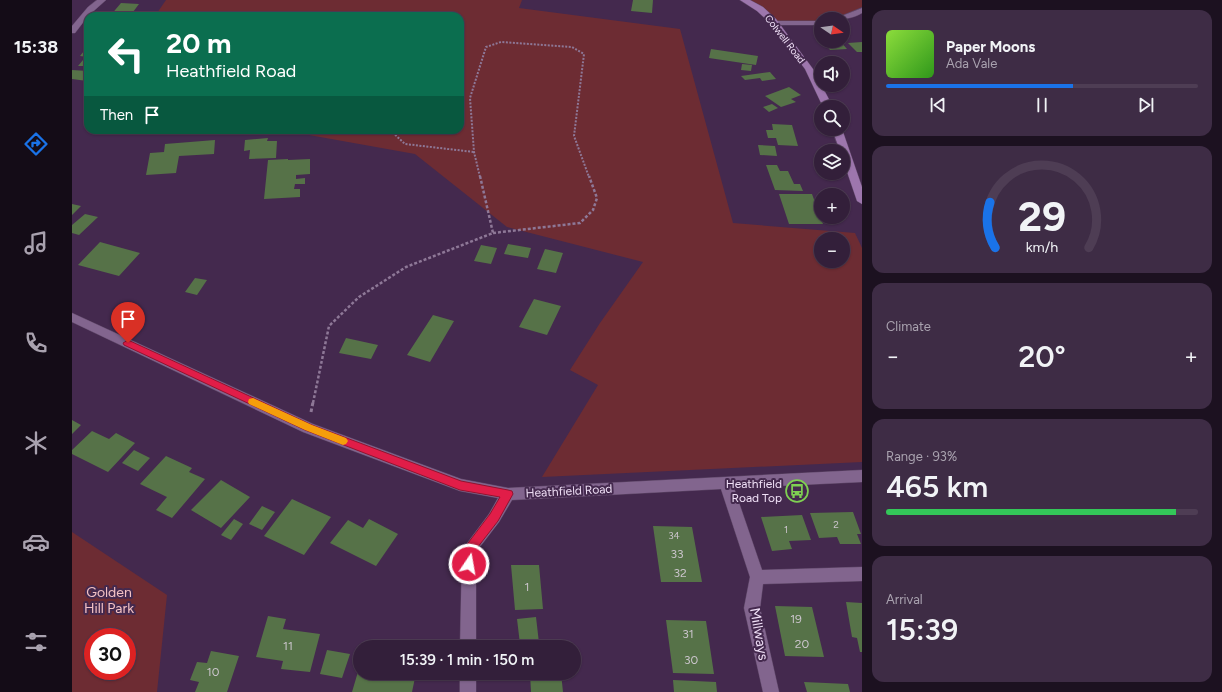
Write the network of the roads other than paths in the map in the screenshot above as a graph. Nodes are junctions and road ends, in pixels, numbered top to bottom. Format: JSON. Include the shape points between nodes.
{"nodes":[{"id":1,"x":102,"y":0,"type":"edge"},
{"id":2,"x":744,"y":0,"type":"edge"},
{"id":3,"x":862,"y":10,"type":"edge"},
{"id":4,"x":88,"y":12,"type":"edge"},
{"id":5,"x":850,"y":15,"type":"edge"},
{"id":6,"x":84,"y":17,"type":"edge"},
{"id":7,"x":775,"y":23,"type":"junction"},
{"id":8,"x":814,"y":23,"type":"edge"},
{"id":9,"x":72,"y":31,"type":"edge"},
{"id":10,"x":824,"y":100,"type":"edge"},
{"id":11,"x":839,"y":136,"type":"edge"},
{"id":12,"x":862,"y":200,"type":"edge"},
{"id":13,"x":72,"y":317,"type":"edge"},
{"id":14,"x":862,"y":476,"type":"edge"},
{"id":15,"x":726,"y":484,"type":"junction"},
{"id":16,"x":508,"y":494,"type":"junction"},
{"id":17,"x":862,"y":574,"type":"edge"},
{"id":18,"x":757,"y":577,"type":"junction"},
{"id":19,"x":468,"y":640,"type":"edge"},
{"id":20,"x":468,"y":680,"type":"edge"},
{"id":21,"x":468,"y":692,"type":"edge"},
{"id":22,"x":770,"y":692,"type":"edge"}],
"edges":[{"from":1,"to":4,"type":"street"},
{"from":2,"to":7,"type":"main road","name":"Colwell Road","via":[[760,8]]},
{"from":3,"to":5,"type":"street"},
{"from":6,"to":9,"type":"street"},
{"from":7,"to":8,"type":"street"},
{"from":7,"to":10,"type":"main road","name":"Colwell Road","via":[[809,70]]},
{"from":11,"to":12,"type":"main road"},
{"from":13,"to":16,"type":"street","name":"Heathfield Road","via":[[308,428],[460,486]]},
{"from":14,"to":15,"type":"street","name":"Heathfield Road"},
{"from":15,"to":16,"type":"street","name":"Heathfield Road"},
{"from":15,"to":18,"type":"street","name":"Millways"},
{"from":16,"to":19,"type":"street","via":[[494,518],[469,550]]},
{"from":17,"to":18,"type":"street"},
{"from":18,"to":22,"type":"street","name":"Millways","via":[[752,608]]},
{"from":20,"to":21,"type":"street"}]}
